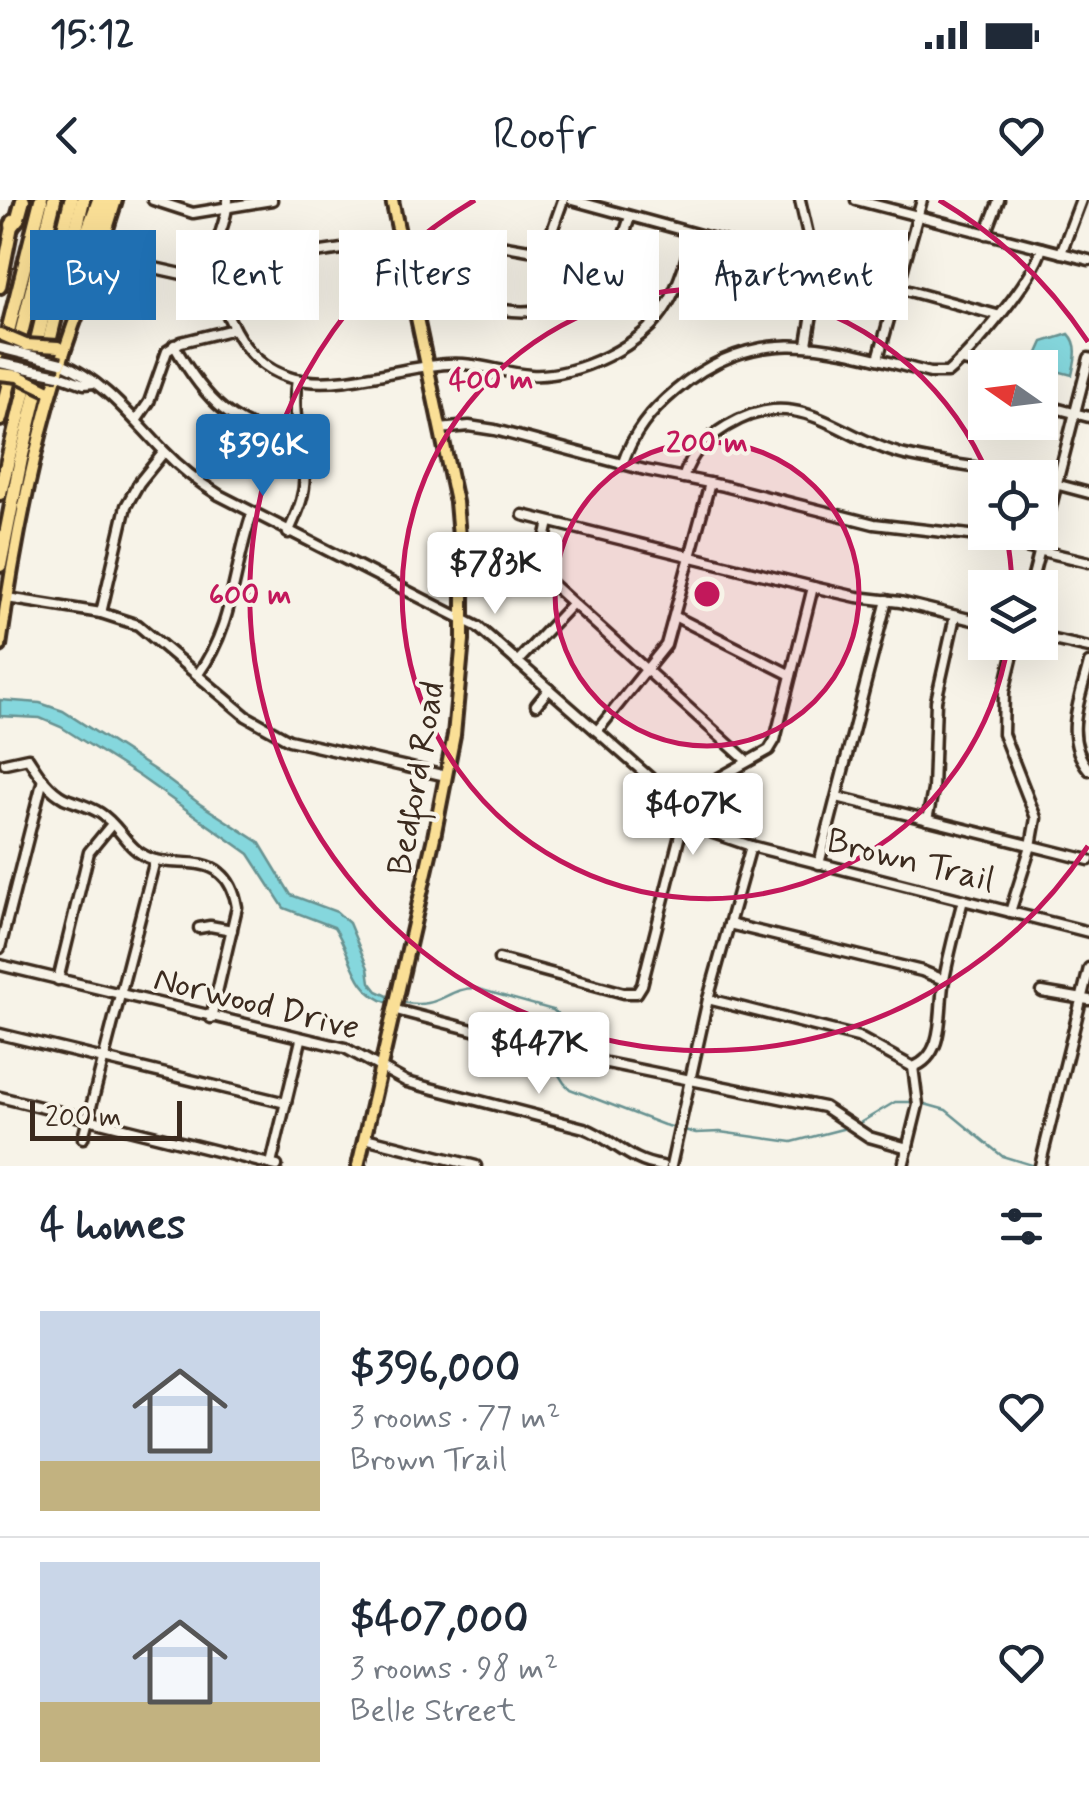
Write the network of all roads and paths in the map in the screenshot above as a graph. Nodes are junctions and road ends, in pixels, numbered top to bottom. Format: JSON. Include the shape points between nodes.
{"nodes":[{"id":1,"x":20,"y":200,"type":"edge"},
{"id":2,"x":38,"y":200,"type":"edge"},
{"id":3,"x":54,"y":200,"type":"edge"},
{"id":4,"x":71,"y":200,"type":"edge"},
{"id":5,"x":84,"y":200,"type":"edge"},
{"id":6,"x":152,"y":200,"type":"edge"},
{"id":7,"x":272,"y":200,"type":"edge"},
{"id":8,"x":392,"y":200,"type":"edge"},
{"id":9,"x":563,"y":200,"type":"edge"},
{"id":10,"x":572,"y":200,"type":"edge"},
{"id":11,"x":800,"y":200,"type":"edge"},
{"id":12,"x":856,"y":200,"type":"edge"},
{"id":13,"x":922,"y":200,"type":"edge"},
{"id":14,"x":999,"y":200,"type":"edge"},
{"id":15,"x":1081,"y":200,"type":"edge"},
{"id":16,"x":106,"y":201,"type":"edge"},
{"id":17,"x":227,"y":204,"type":"edge"},
{"id":18,"x":917,"y":216,"type":"junction"},
{"id":19,"x":630,"y":217,"type":"junction"},
{"id":20,"x":12,"y":225,"type":"joint"},
{"id":21,"x":99,"y":230,"type":"edge"},
{"id":22,"x":220,"y":230,"type":"edge"},
{"id":23,"x":398,"y":230,"type":"edge"},
{"id":24,"x":679,"y":230,"type":"edge"},
{"id":25,"x":807,"y":230,"type":"edge"},
{"id":26,"x":986,"y":234,"type":"junction"},
{"id":27,"x":507,"y":246,"type":"edge"},
{"id":28,"x":1042,"y":248,"type":"junction"},
{"id":29,"x":908,"y":250,"type":"edge"},
{"id":30,"x":1062,"y":253,"type":"junction"},
{"id":31,"x":1089,"y":260,"type":"edge"},
{"id":32,"x":679,"y":278,"type":"edge"},
{"id":33,"x":0,"y":287,"type":"edge"},
{"id":34,"x":908,"y":291,"type":"edge"},
{"id":35,"x":507,"y":310,"type":"edge"},
{"id":36,"x":997,"y":315,"type":"junction"},
{"id":37,"x":74,"y":320,"type":"edge"},
{"id":38,"x":231,"y":320,"type":"edge"},
{"id":39,"x":418,"y":320,"type":"edge"},
{"id":40,"x":812,"y":320,"type":"edge"},
{"id":41,"x":889,"y":320,"type":"edge"},
{"id":42,"x":47,"y":322,"type":"junction"},
{"id":43,"x":234,"y":329,"type":"junction"},
{"id":44,"x":0,"y":334,"type":"edge"},
{"id":45,"x":63,"y":344,"type":"junction"},
{"id":46,"x":807,"y":344,"type":"junction"},
{"id":47,"x":174,"y":345,"type":"junction"},
{"id":48,"x":0,"y":348,"type":"edge"},
{"id":49,"x":1089,"y":358,"type":"edge"},
{"id":50,"x":878,"y":359,"type":"junction"},
{"id":51,"x":960,"y":360,"type":"junction"},
{"id":52,"x":968,"y":362,"type":"edge"},
{"id":53,"x":0,"y":363,"type":"edge"},
{"id":54,"x":428,"y":368,"type":"junction"},
{"id":55,"x":60,"y":369,"type":"junction"},
{"id":56,"x":0,"y":374,"type":"edge"},
{"id":57,"x":297,"y":380,"type":"junction"},
{"id":58,"x":49,"y":396,"type":"junction"},
{"id":59,"x":1058,"y":409,"type":"edge"},
{"id":60,"x":1075,"y":413,"type":"junction"},
{"id":61,"x":1089,"y":417,"type":"edge"},
{"id":62,"x":0,"y":418,"type":"edge"},
{"id":63,"x":136,"y":421,"type":"junction"},
{"id":64,"x":440,"y":430,"type":"junction"},
{"id":65,"x":300,"y":441,"type":"junction"},
{"id":66,"x":164,"y":452,"type":"junction"},
{"id":67,"x":622,"y":465,"type":"junction"},
{"id":68,"x":968,"y":466,"type":"edge"},
{"id":69,"x":1058,"y":477,"type":"edge"},
{"id":70,"x":683,"y":478,"type":"junction"},
{"id":71,"x":710,"y":484,"type":"junction"},
{"id":72,"x":1058,"y":485,"type":"edge"},
{"id":73,"x":0,"y":493,"type":"edge"},
{"id":74,"x":1089,"y":493,"type":"edge"},
{"id":75,"x":252,"y":514,"type":"junction"},
{"id":76,"x":523,"y":515,"type":"dead end"},
{"id":77,"x":549,"y":522,"type":"junction"},
{"id":78,"x":288,"y":533,"type":"junction"},
{"id":79,"x":968,"y":535,"type":"edge"},
{"id":80,"x":1044,"y":550,"type":"edge"},
{"id":81,"x":691,"y":557,"type":"junction"},
{"id":82,"x":1089,"y":562,"type":"edge"},
{"id":83,"x":0,"y":565,"type":"edge"},
{"id":84,"x":813,"y":588,"type":"junction"},
{"id":85,"x":7,"y":598,"type":"junction"},
{"id":86,"x":887,"y":600,"type":"junction"},
{"id":87,"x":572,"y":604,"type":"junction"},
{"id":88,"x":101,"y":613,"type":"junction"},
{"id":89,"x":954,"y":616,"type":"junction"},
{"id":90,"x":676,"y":617,"type":"junction"},
{"id":91,"x":464,"y":619,"type":"junction"},
{"id":92,"x":968,"y":619,"type":"edge"},
{"id":93,"x":1058,"y":640,"type":"edge"},
{"id":94,"x":0,"y":646,"type":"edge"},
{"id":95,"x":1089,"y":648,"type":"edge"},
{"id":96,"x":1012,"y":660,"type":"edge"},
{"id":97,"x":517,"y":662,"type":"junction"},
{"id":98,"x":1089,"y":663,"type":"edge"},
{"id":99,"x":647,"y":670,"type":"junction"},
{"id":100,"x":198,"y":674,"type":"junction"},
{"id":101,"x":791,"y":675,"type":"junction"},
{"id":102,"x":549,"y":689,"type":"junction"},
{"id":103,"x":536,"y":705,"type":"dead end"},
{"id":104,"x":597,"y":731,"type":"junction"},
{"id":105,"x":747,"y":761,"type":"junction"},
{"id":106,"x":5,"y":763,"type":"dead end"},
{"id":107,"x":1089,"y":770,"type":"edge"},
{"id":108,"x":446,"y":776,"type":"junction"},
{"id":109,"x":43,"y":779,"type":"junction"},
{"id":110,"x":837,"y":797,"type":"junction"},
{"id":111,"x":688,"y":811,"type":"junction"},
{"id":112,"x":928,"y":820,"type":"junction"},
{"id":113,"x":112,"y":824,"type":"junction"},
{"id":114,"x":751,"y":846,"type":"junction"},
{"id":115,"x":1032,"y":846,"type":"junction"},
{"id":116,"x":155,"y":860,"type":"junction"},
{"id":117,"x":1089,"y":860,"type":"edge"},
{"id":118,"x":820,"y":864,"type":"junction"},
{"id":119,"x":963,"y":900,"type":"junction"},
{"id":120,"x":1010,"y":912,"type":"junction"},
{"id":121,"x":729,"y":924,"type":"junction"},
{"id":122,"x":199,"y":928,"type":"dead end"},
{"id":123,"x":232,"y":930,"type":"junction"},
{"id":124,"x":1089,"y":932,"type":"edge"},
{"id":125,"x":0,"y":948,"type":"edge"},
{"id":126,"x":498,"y":959,"type":"dead end"},
{"id":127,"x":0,"y":965,"type":"edge"},
{"id":128,"x":1089,"y":968,"type":"edge"},
{"id":129,"x":58,"y":980,"type":"junction"},
{"id":130,"x":944,"y":980,"type":"junction"},
{"id":131,"x":1042,"y":992,"type":"dead end"},
{"id":132,"x":120,"y":995,"type":"junction"},
{"id":133,"x":708,"y":999,"type":"junction"},
{"id":134,"x":1085,"y":999,"type":"edge"},
{"id":135,"x":398,"y":1005,"type":"junction"},
{"id":136,"x":211,"y":1018,"type":"junction"},
{"id":137,"x":0,"y":1034,"type":"edge"},
{"id":138,"x":302,"y":1040,"type":"junction"},
{"id":139,"x":527,"y":1044,"type":"dead end"},
{"id":140,"x":596,"y":1054,"type":"dead end"},
{"id":141,"x":103,"y":1059,"type":"junction"},
{"id":142,"x":914,"y":1067,"type":"junction"},
{"id":143,"x":383,"y":1069,"type":"junction"},
{"id":144,"x":690,"y":1081,"type":"junction"},
{"id":145,"x":0,"y":1097,"type":"edge"},
{"id":146,"x":286,"y":1104,"type":"junction"},
{"id":147,"x":88,"y":1119,"type":"junction"},
{"id":148,"x":83,"y":1138,"type":"dead end"},
{"id":149,"x":366,"y":1138,"type":"junction"},
{"id":150,"x":908,"y":1148,"type":"junction"},
{"id":151,"x":274,"y":1165,"type":"edge"},
{"id":152,"x":1040,"y":1165,"type":"edge"},
{"id":153,"x":358,"y":1166,"type":"edge"},
{"id":154,"x":476,"y":1166,"type":"edge"},
{"id":155,"x":662,"y":1166,"type":"edge"},
{"id":156,"x":671,"y":1166,"type":"edge"},
{"id":157,"x":903,"y":1166,"type":"edge"}],
"edges":[{"from":1,"to":20,"type":"highway"},
{"from":2,"to":53,"type":"highway"},
{"from":3,"to":62,"type":"highway"},
{"from":4,"to":42,"type":"highway"},
{"from":5,"to":42,"type":"highway"},
{"from":6,"to":17,"type":"street","via":[[193,213]]},
{"from":7,"to":17,"type":"street"},
{"from":8,"to":23,"type":"main road","name":"Bedford Road"},
{"from":9,"to":27,"type":"street","via":[[544,241],[529,250]]},
{"from":10,"to":19,"type":"street"},
{"from":11,"to":25,"type":"street"},
{"from":12,"to":18,"type":"street"},
{"from":13,"to":18,"type":"street"},
{"from":14,"to":26,"type":"street"},
{"from":15,"to":30,"type":"street"},
{"from":16,"to":21,"type":"highway"},
{"from":16,"to":42,"type":"highway","via":[[62,306]]},
{"from":17,"to":22,"type":"street"},
{"from":18,"to":26,"type":"street"},
{"from":18,"to":29,"type":"street"},
{"from":19,"to":24,"type":"street"},
{"from":19,"to":35,"type":"street","via":[[600,278],[566,302]]},
{"from":20,"to":33,"type":"main road"},
{"from":26,"to":28,"type":"street"},
{"from":28,"to":30,"type":"street"},
{"from":28,"to":36,"type":"street","via":[[1032,272]]},
{"from":30,"to":31,"type":"street"},
{"from":32,"to":54,"type":"street","via":[[644,332],[561,374],[462,364]]},
{"from":34,"to":36,"type":"street"},
{"from":36,"to":51,"type":"street"},
{"from":37,"to":45,"type":"main road"},
{"from":38,"to":43,"type":"street"},
{"from":39,"to":54,"type":"main road","name":"Bedford Road"},
{"from":40,"to":46,"type":"street"},
{"from":41,"to":50,"type":"street"},
{"from":42,"to":73,"type":"highway"},
{"from":42,"to":83,"type":"highway"},
{"from":43,"to":47,"type":"street"},
{"from":43,"to":57,"type":"street","via":[[268,369]]},
{"from":44,"to":45,"type":"main road","bridge":true,"via":[[26,345]]},
{"from":45,"to":55,"type":"main road"},
{"from":46,"to":50,"type":"street"},
{"from":46,"to":67,"type":"street","via":[[760,346],[696,374],[643,422]]},
{"from":47,"to":63,"type":"street"},
{"from":47,"to":65,"type":"street","via":[[199,387],[226,414],[263,433]]},
{"from":48,"to":55,"type":"street","name":"Brown Trail","bridge":true},
{"from":49,"to":60,"type":"street"},
{"from":50,"to":51,"type":"street","via":[[942,374]]},
{"from":51,"to":52,"type":"street"},
{"from":53,"to":55,"type":"street","name":"Brown Trail","bridge":true},
{"from":54,"to":57,"type":"street"},
{"from":54,"to":64,"type":"main road","name":"Bedford Road"},
{"from":55,"to":58,"type":"main road"},
{"from":55,"to":63,"type":"street","name":"Brown Trail","via":[[94,383]]},
{"from":56,"to":58,"type":"main road","bridge":true,"via":[[18,376]]},
{"from":57,"to":65,"type":"street"},
{"from":58,"to":85,"type":"main road"},
{"from":59,"to":60,"type":"street"},
{"from":60,"to":61,"type":"street"},
{"from":60,"to":69,"type":"street"},
{"from":63,"to":66,"type":"street","name":"Brown Trail"},
{"from":64,"to":67,"type":"street","via":[[480,427]]},
{"from":64,"to":91,"type":"main road","name":"Bedford Road","via":[[456,502]]},
{"from":65,"to":78,"type":"street","via":[[303,495]]},
{"from":66,"to":75,"type":"street","name":"Brown Trail","via":[[194,480]]},
{"from":66,"to":88,"type":"street","via":[[126,506]]},
{"from":67,"to":70,"type":"street"},
{"from":68,"to":70,"type":"street","via":[[896,453],[822,418],[784,409],[750,414],[711,435]]},
{"from":70,"to":71,"type":"street"},
{"from":71,"to":79,"type":"street","via":[[874,524]]},
{"from":71,"to":81,"type":"street"},
{"from":72,"to":74,"type":"street"},
{"from":75,"to":78,"type":"street","name":"Brown Trail"},
{"from":75,"to":100,"type":"street","via":[[224,627]]},
{"from":76,"to":77,"type":"street"},
{"from":77,"to":81,"type":"street"},
{"from":77,"to":87,"type":"street","via":[[540,572]]},
{"from":78,"to":91,"type":"street","name":"Brown Trail"},
{"from":80,"to":82,"type":"street"},
{"from":81,"to":84,"type":"street"},
{"from":81,"to":90,"type":"street"},
{"from":84,"to":86,"type":"street"},
{"from":84,"to":101,"type":"street"},
{"from":85,"to":88,"type":"street"},
{"from":85,"to":94,"type":"main road"},
{"from":86,"to":89,"type":"street"},
{"from":86,"to":110,"type":"street"},
{"from":87,"to":97,"type":"street"},
{"from":87,"to":99,"type":"street"},
{"from":88,"to":100,"type":"street","via":[[138,625]]},
{"from":89,"to":92,"type":"street"},
{"from":89,"to":112,"type":"street","via":[[936,700]]},
{"from":90,"to":99,"type":"street"},
{"from":90,"to":101,"type":"street"},
{"from":91,"to":97,"type":"street","name":"Brown Trail"},
{"from":91,"to":108,"type":"main road","name":"Bedford Road"},
{"from":93,"to":95,"type":"street"},
{"from":96,"to":115,"type":"street","via":[[1003,734],[1033,804]]},
{"from":97,"to":102,"type":"street","name":"Brown Trail"},
{"from":98,"to":107,"type":"street","via":[[1073,731]]},
{"from":99,"to":104,"type":"street"},
{"from":99,"to":105,"type":"street"},
{"from":100,"to":108,"type":"street","via":[[246,716],[288,740]]},
{"from":101,"to":105,"type":"street","via":[[773,746]]},
{"from":102,"to":103,"type":"street"},
{"from":102,"to":104,"type":"street","name":"Brown Trail"},
{"from":104,"to":111,"type":"street","name":"Brown Trail"},
{"from":105,"to":111,"type":"street","via":[[716,779]]},
{"from":106,"to":109,"type":"street","via":[[28,758]]},
{"from":108,"to":135,"type":"main road","name":"Bedford Road"},
{"from":109,"to":113,"type":"street"},
{"from":109,"to":125,"type":"street"},
{"from":110,"to":112,"type":"street"},
{"from":110,"to":118,"type":"street"},
{"from":111,"to":114,"type":"street","name":"Brown Trail","via":[[713,833]]},
{"from":111,"to":126,"type":"street","via":[[637,993]]},
{"from":112,"to":115,"type":"street"},
{"from":113,"to":116,"type":"street","via":[[133,849]]},
{"from":113,"to":129,"type":"street","via":[[89,852]]},
{"from":114,"to":118,"type":"street","name":"Brown Trail"},
{"from":114,"to":121,"type":"street"},
{"from":115,"to":117,"type":"street"},
{"from":115,"to":120,"type":"street"},
{"from":116,"to":123,"type":"street","via":[[220,872],[237,902]]},
{"from":116,"to":132,"type":"street"},
{"from":118,"to":119,"type":"street","name":"Brown Trail"},
{"from":119,"to":120,"type":"street","name":"Brown Trail"},
{"from":119,"to":130,"type":"street"},
{"from":120,"to":124,"type":"street","name":"Brown Trail"},
{"from":121,"to":130,"type":"street"},
{"from":121,"to":133,"type":"street"},
{"from":122,"to":123,"type":"street"},
{"from":123,"to":136,"type":"street"},
{"from":127,"to":129,"type":"street","name":"Norwood Drive"},
{"from":128,"to":134,"type":"street"},
{"from":129,"to":132,"type":"street","name":"Norwood Drive"},
{"from":130,"to":142,"type":"street","via":[[937,1036],[928,1057]]},
{"from":131,"to":134,"type":"street"},
{"from":132,"to":136,"type":"street","name":"Norwood Drive"},
{"from":132,"to":141,"type":"street"},
{"from":133,"to":142,"type":"street","via":[[858,1037]]},
{"from":133,"to":144,"type":"street"},
{"from":134,"to":152,"type":"street"},
{"from":135,"to":139,"type":"street"},
{"from":135,"to":143,"type":"main road","name":"Bedford Road"},
{"from":136,"to":138,"type":"street","name":"Norwood Drive"},
{"from":137,"to":141,"type":"street"},
{"from":138,"to":143,"type":"street","name":"Norwood Drive","via":[[350,1050]]},
{"from":138,"to":146,"type":"street"},
{"from":140,"to":144,"type":"street","via":[[602,1062]]},
{"from":141,"to":146,"type":"street"},
{"from":141,"to":147,"type":"street"},
{"from":142,"to":150,"type":"street","via":[[917,1100]]},
{"from":143,"to":149,"type":"main road","name":"Bedford Road"},
{"from":143,"to":155,"type":"street","name":"Norwood Drive","via":[[408,1082],[584,1128],[636,1160]]},
{"from":144,"to":150,"type":"street","via":[[829,1109],[869,1137]]},
{"from":144,"to":156,"type":"street"},
{"from":145,"to":147,"type":"street"},
{"from":146,"to":151,"type":"street"},
{"from":147,"to":148,"type":"street"},
{"from":147,"to":151,"type":"street"},
{"from":149,"to":153,"type":"main road","name":"Bedford Road"},
{"from":149,"to":154,"type":"street"},
{"from":150,"to":157,"type":"street"}]}
